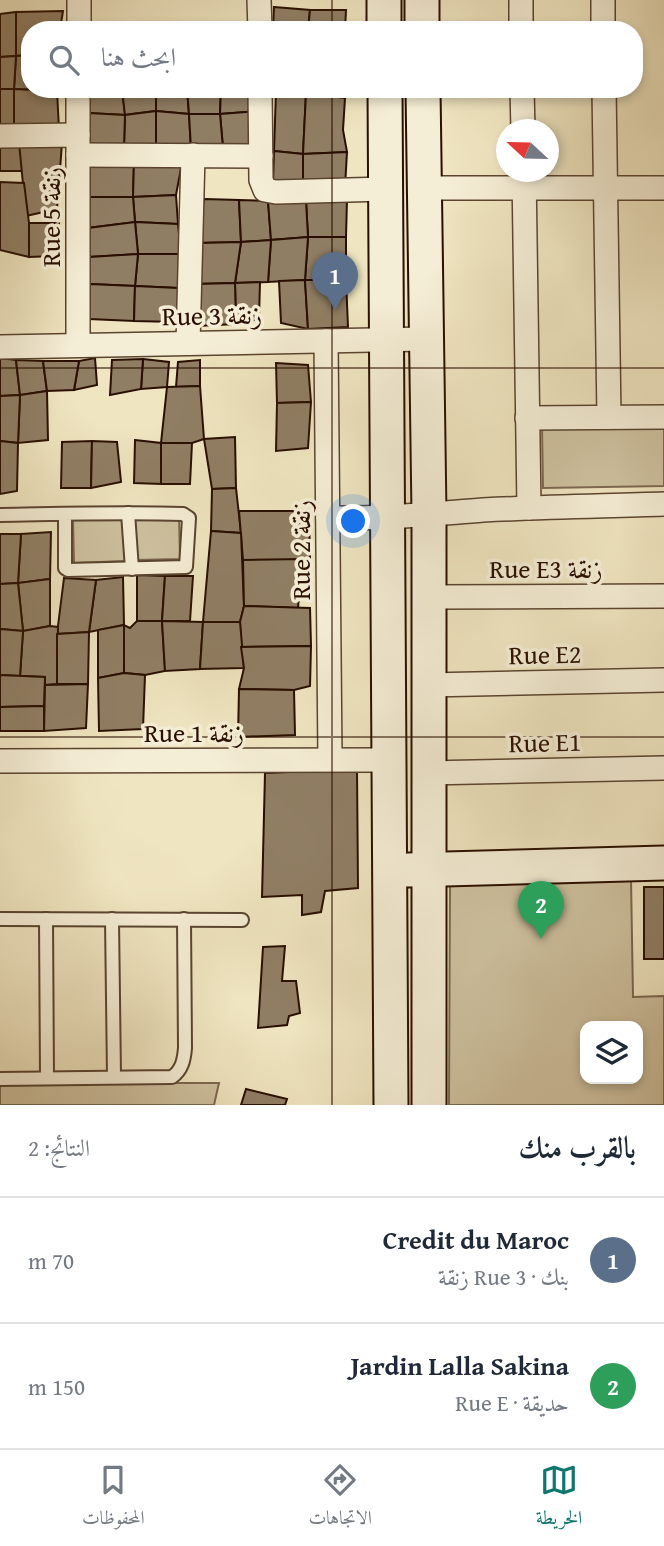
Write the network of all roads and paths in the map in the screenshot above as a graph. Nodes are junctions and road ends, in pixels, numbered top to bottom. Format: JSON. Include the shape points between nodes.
{"nodes":[{"id":1,"x":79,"y":0,"type":"edge"},
{"id":2,"x":259,"y":0,"type":"edge"},
{"id":3,"x":384,"y":0,"type":"edge"},
{"id":4,"x":422,"y":0,"type":"edge"},
{"id":5,"x":520,"y":0,"type":"edge"},
{"id":6,"x":603,"y":0,"type":"edge"},
{"id":7,"x":79,"y":21,"type":"edge"},
{"id":8,"x":260,"y":21,"type":"edge"},
{"id":9,"x":384,"y":21,"type":"edge"},
{"id":10,"x":422,"y":21,"type":"edge"},
{"id":11,"x":521,"y":21,"type":"edge"},
{"id":12,"x":603,"y":21,"type":"edge"},
{"id":13,"x":78,"y":98,"type":"edge"},
{"id":14,"x":260,"y":98,"type":"edge"},
{"id":15,"x":385,"y":98,"type":"edge"},
{"id":16,"x":423,"y":98,"type":"edge"},
{"id":17,"x":522,"y":98,"type":"edge"},
{"id":18,"x":604,"y":98,"type":"edge"},
{"id":19,"x":523,"y":119,"type":"edge"},
{"id":20,"x":0,"y":136,"type":"edge"},
{"id":21,"x":78,"y":145,"type":"junction"},
{"id":22,"x":193,"y":155,"type":"junction"},
{"id":23,"x":261,"y":156,"type":"junction"},
{"id":24,"x":499,"y":182,"type":"edge"},
{"id":25,"x":524,"y":182,"type":"edge"},
{"id":26,"x":544,"y":182,"type":"edge"},
{"id":27,"x":424,"y":188,"type":"junction"},
{"id":28,"x":605,"y":188,"type":"junction"},
{"id":29,"x":664,"y":188,"type":"edge"},
{"id":30,"x":385,"y":189,"type":"junction"},
{"id":31,"x":426,"y":339,"type":"junction"},
{"id":32,"x":385,"y":340,"type":"junction"},
{"id":33,"x":326,"y":341,"type":"junction"},
{"id":34,"x":188,"y":343,"type":"junction"},
{"id":35,"x":78,"y":345,"type":"junction"},
{"id":36,"x":0,"y":347,"type":"edge"},
{"id":37,"x":610,"y":417,"type":"junction"},
{"id":38,"x":664,"y":417,"type":"edge"},
{"id":39,"x":527,"y":418,"type":"junction"},
{"id":40,"x":664,"y":504,"type":"edge"},
{"id":41,"x":529,"y":508,"type":"junction"},
{"id":42,"x":128,"y":513,"type":"junction"},
{"id":43,"x":65,"y":514,"type":"junction"},
{"id":44,"x":429,"y":514,"type":"junction"},
{"id":45,"x":0,"y":515,"type":"edge"},
{"id":46,"x":328,"y":518,"type":"junction"},
{"id":47,"x":388,"y":520,"type":"junction"},
{"id":48,"x":132,"y":569,"type":"junction"},
{"id":49,"x":664,"y":596,"type":"edge"},
{"id":50,"x":429,"y":597,"type":"junction"},
{"id":51,"x":664,"y":680,"type":"edge"},
{"id":52,"x":428,"y":685,"type":"junction"},
{"id":53,"x":330,"y":758,"type":"junction"},
{"id":54,"x":387,"y":760,"type":"junction"},
{"id":55,"x":0,"y":761,"type":"edge"},
{"id":56,"x":664,"y":768,"type":"edge"},
{"id":57,"x":427,"y":773,"type":"junction"},
{"id":58,"x":664,"y":863,"type":"edge"},
{"id":59,"x":387,"y":869,"type":"junction"},
{"id":60,"x":428,"y":870,"type":"junction"},
{"id":61,"x":0,"y":919,"type":"edge"},
{"id":62,"x":46,"y":919,"type":"junction"},
{"id":63,"x":112,"y":919,"type":"junction"},
{"id":64,"x":184,"y":919,"type":"junction"},
{"id":65,"x":242,"y":920,"type":"dead end"},
{"id":66,"x":114,"y":1077,"type":"junction"},
{"id":67,"x":47,"y":1078,"type":"junction"},
{"id":68,"x":0,"y":1079,"type":"edge"},
{"id":69,"x":391,"y":1105,"type":"edge"},
{"id":70,"x":429,"y":1105,"type":"edge"}],
"edges":[{"from":1,"to":7,"type":"street"},
{"from":2,"to":8,"type":"street"},
{"from":3,"to":9,"type":"main road"},
{"from":4,"to":10,"type":"main road"},
{"from":5,"to":11,"type":"street"},
{"from":6,"to":12,"type":"street"},
{"from":13,"to":21,"type":"street","name":"Rue 5 زنقة"},
{"from":14,"to":23,"type":"street"},
{"from":15,"to":30,"type":"main road"},
{"from":16,"to":27,"type":"main road"},
{"from":17,"to":19,"type":"street"},
{"from":18,"to":28,"type":"street"},
{"from":20,"to":21,"type":"street"},
{"from":21,"to":22,"type":"street"},
{"from":21,"to":35,"type":"street","name":"Rue 5 زنقة"},
{"from":22,"to":23,"type":"street"},
{"from":22,"to":34,"type":"street"},
{"from":23,"to":30,"type":"street","via":[[262,186],[270,191]]},
{"from":24,"to":27,"type":"street"},
{"from":25,"to":39,"type":"street"},
{"from":26,"to":28,"type":"street"},
{"from":27,"to":31,"type":"main road"},
{"from":28,"to":29,"type":"street"},
{"from":28,"to":37,"type":"street"},
{"from":30,"to":32,"type":"main road"},
{"from":31,"to":32,"type":"street","name":"Rue 3 زنقة"},
{"from":31,"to":44,"type":"main road"},
{"from":32,"to":33,"type":"street","name":"Rue 3 زنقة"},
{"from":32,"to":47,"type":"main road"},
{"from":33,"to":34,"type":"street","name":"Rue 3 زنقة"},
{"from":33,"to":46,"type":"street","name":"Rue 2 زنقة"},
{"from":34,"to":35,"type":"street","name":"Rue 3 زنقة"},
{"from":35,"to":36,"type":"street","name":"Rue 3 زنقة"},
{"from":37,"to":38,"type":"street"},
{"from":37,"to":39,"type":"street"},
{"from":39,"to":41,"type":"street"},
{"from":40,"to":41,"type":"street"},
{"from":41,"to":44,"type":"street"},
{"from":42,"to":43,"type":"lane"},
{"from":42,"to":48,"type":"lane"},
{"from":42,"to":48,"type":"lane","via":[[189,517],[186,566]]},
{"from":43,"to":45,"type":"lane"},
{"from":43,"to":48,"type":"lane","via":[[65,568]]},
{"from":44,"to":47,"type":"street"},
{"from":44,"to":50,"type":"main road"},
{"from":46,"to":47,"type":"street"},
{"from":46,"to":53,"type":"street","name":"Rue 2 زنقة"},
{"from":47,"to":54,"type":"main road"},
{"from":49,"to":50,"type":"street","name":"Rue E3 زنقة"},
{"from":50,"to":52,"type":"main road"},
{"from":51,"to":52,"type":"street","name":"Rue E2"},
{"from":52,"to":57,"type":"main road"},
{"from":53,"to":54,"type":"street","name":"Rue 1 زنقة"},
{"from":53,"to":55,"type":"street","name":"Rue 1 زنقة"},
{"from":54,"to":59,"type":"main road"},
{"from":56,"to":57,"type":"street","name":"Rue E1"},
{"from":57,"to":60,"type":"main road"},
{"from":58,"to":60,"type":"main road"},
{"from":59,"to":60,"type":"main road"},
{"from":59,"to":69,"type":"main road"},
{"from":60,"to":70,"type":"main road"},
{"from":61,"to":62,"type":"lane"},
{"from":62,"to":63,"type":"lane"},
{"from":62,"to":67,"type":"lane"},
{"from":63,"to":64,"type":"lane"},
{"from":63,"to":66,"type":"lane"},
{"from":64,"to":65,"type":"lane"},
{"from":64,"to":66,"type":"lane","via":[[183,1063],[172,1077]]},
{"from":66,"to":67,"type":"lane"},
{"from":67,"to":68,"type":"lane"}]}
